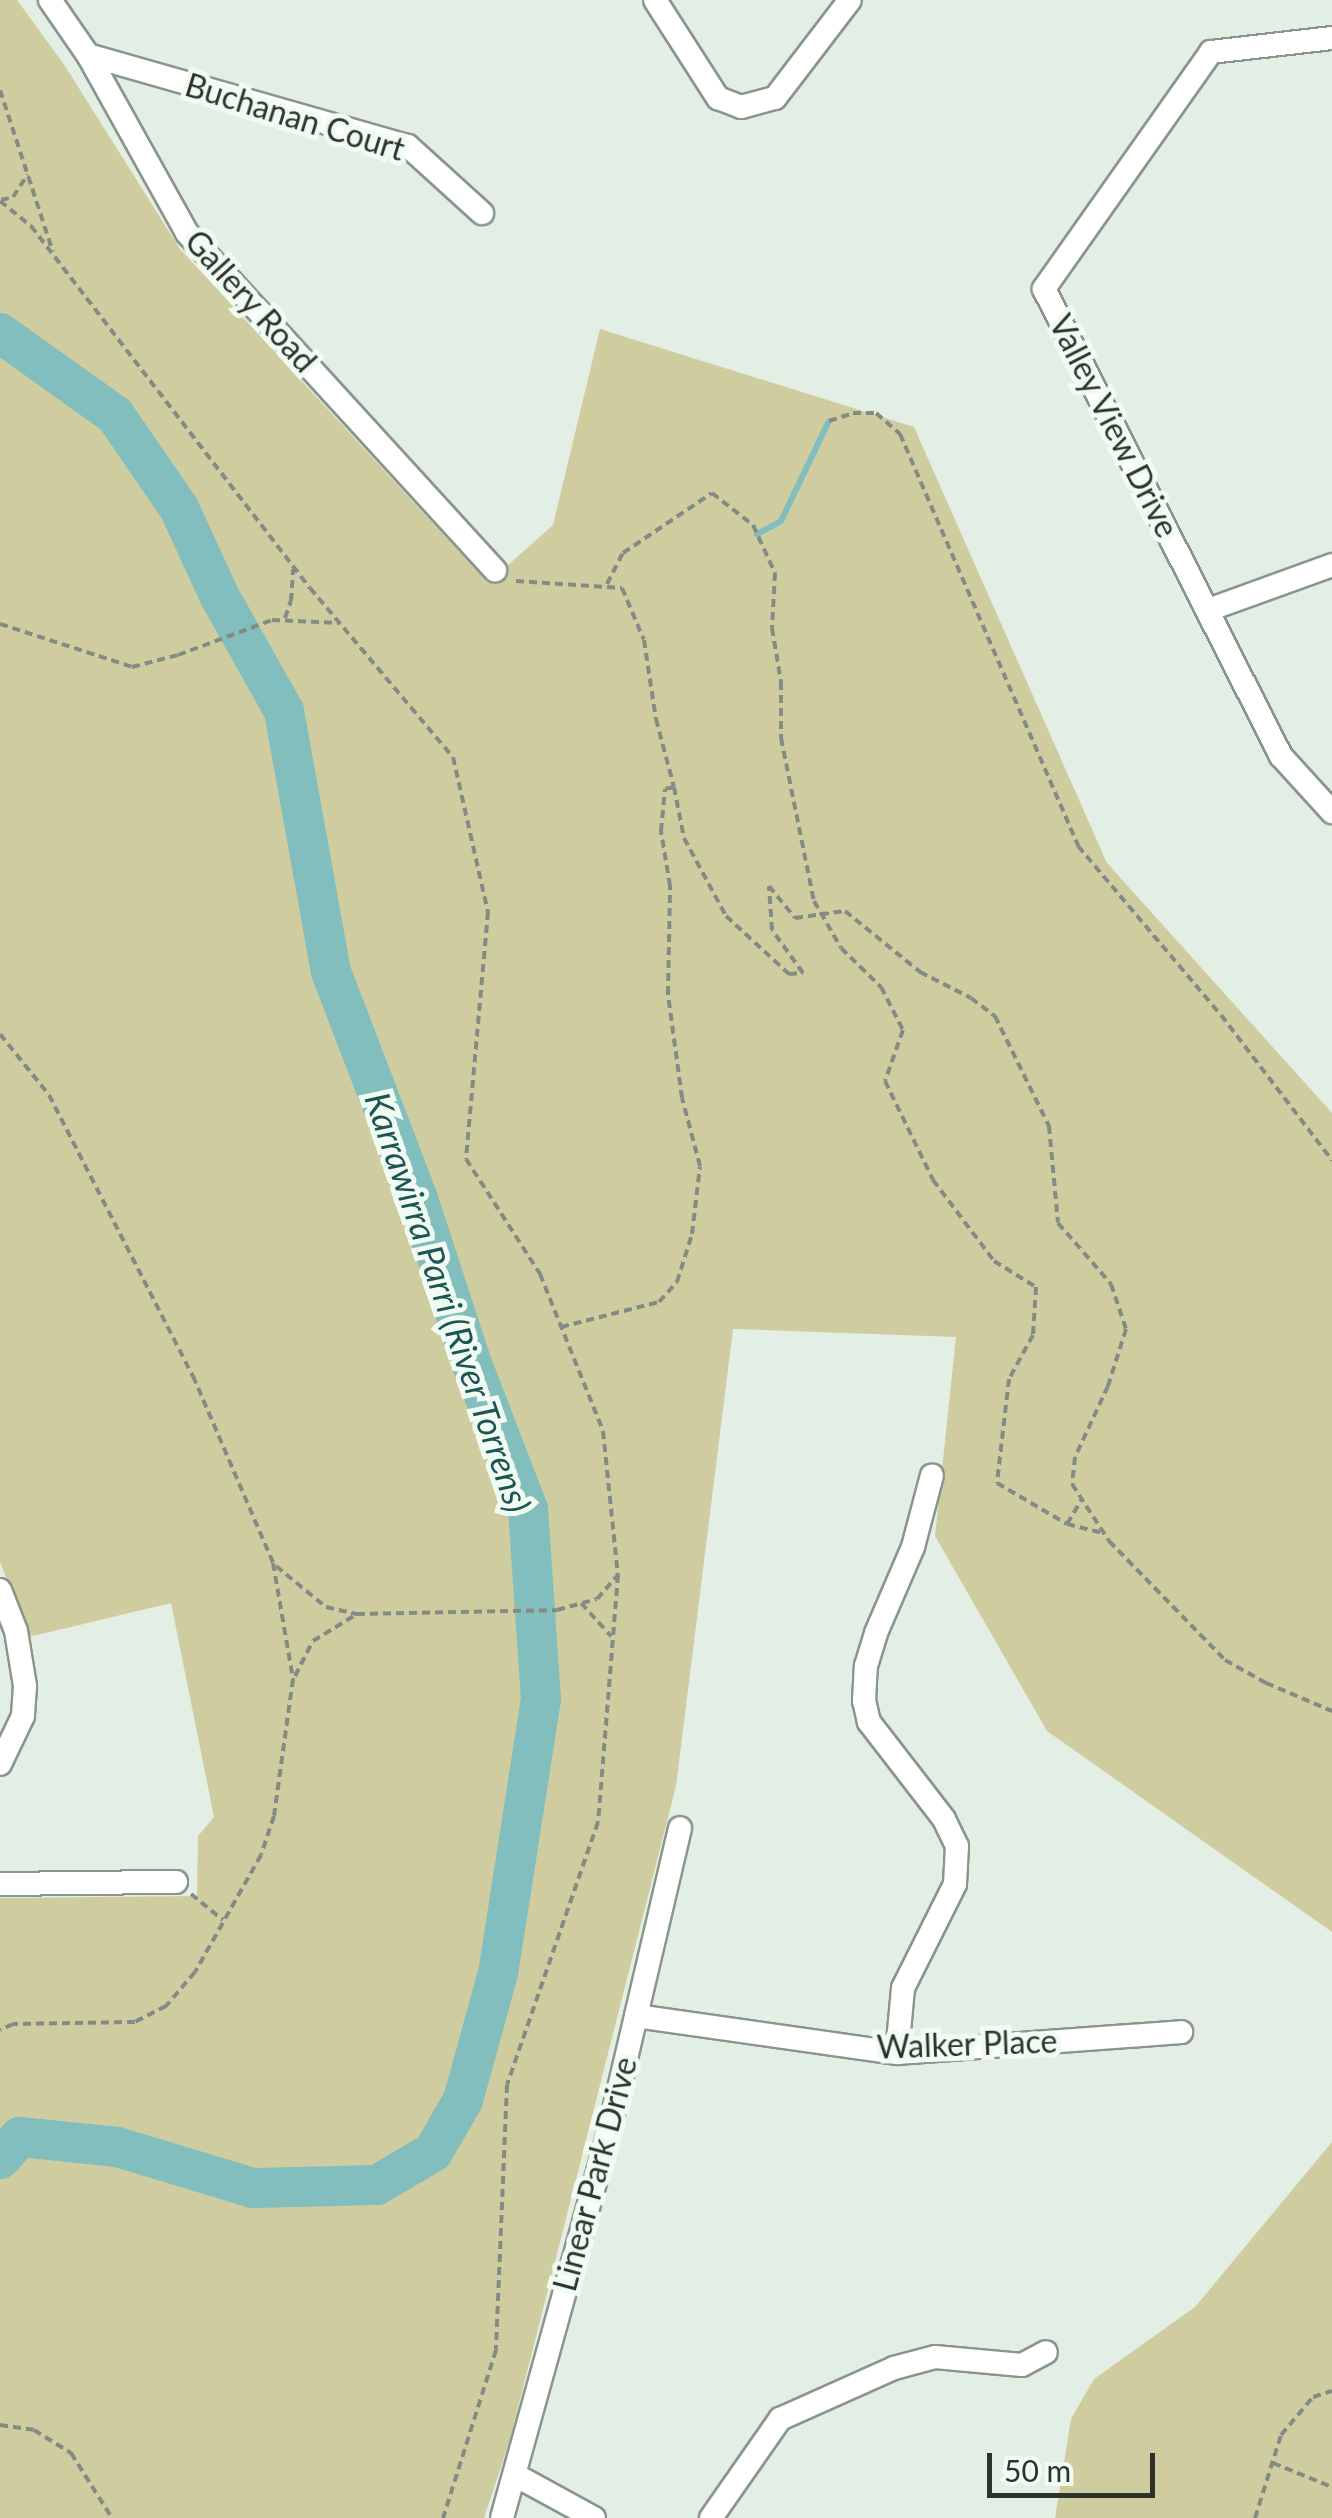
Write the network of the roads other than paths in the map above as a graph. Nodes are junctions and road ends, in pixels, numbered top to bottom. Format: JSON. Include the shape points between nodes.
{"nodes":[{"id":1,"x":50,"y":0,"type":"edge"},
{"id":2,"x":655,"y":0,"type":"edge"},
{"id":3,"x":850,"y":0,"type":"edge"},
{"id":4,"x":1332,"y":38,"type":"edge"},
{"id":5,"x":88,"y":55,"type":"junction"},
{"id":6,"x":482,"y":213,"type":"dead end"},
{"id":7,"x":1332,"y":565,"type":"edge"},
{"id":8,"x":495,"y":570,"type":"road end"},
{"id":9,"x":1208,"y":610,"type":"junction"},
{"id":10,"x":1332,"y":812,"type":"edge"},
{"id":11,"x":932,"y":1475,"type":"dead end"},
{"id":12,"x":0,"y":1590,"type":"edge"},
{"id":13,"x":0,"y":1764,"type":"edge"},
{"id":14,"x":680,"y":1828,"type":"dead end"},
{"id":15,"x":176,"y":1882,"type":"road end"},
{"id":16,"x":0,"y":1884,"type":"edge"},
{"id":17,"x":636,"y":2016,"type":"junction"},
{"id":18,"x":1181,"y":2032,"type":"dead end"},
{"id":19,"x":897,"y":2053,"type":"junction"},
{"id":20,"x":1046,"y":2352,"type":"dead end"},
{"id":21,"x":516,"y":2475,"type":"junction"},
{"id":22,"x":502,"y":2518,"type":"edge"},
{"id":23,"x":594,"y":2518,"type":"edge"},
{"id":24,"x":711,"y":2518,"type":"edge"}],
"edges":[{"from":1,"to":5,"type":"street","name":"Gallery Road"},
{"from":2,"to":3,"type":"street","via":[[718,98],[741,106],[775,98]]},
{"from":4,"to":9,"type":"street","name":"Valley View Drive","via":[[1210,52],[1044,289]]},
{"from":5,"to":6,"type":"street","name":"Buchanan Court","via":[[408,146]]},
{"from":5,"to":8,"type":"street","name":"Gallery Road","via":[[187,233]]},
{"from":7,"to":9,"type":"street"},
{"from":9,"to":10,"type":"street","name":"Valley View Drive","via":[[1282,756]]},
{"from":11,"to":19,"type":"street","via":[[913,1547],[866,1666],[869,1722],[957,1846],[954,1884],[903,1988]]},
{"from":12,"to":13,"type":"street","via":[[26,1686],[23,1716]]},
{"from":14,"to":17,"type":"street","name":"Linear Park Drive"},
{"from":15,"to":16,"type":"street"},
{"from":17,"to":19,"type":"street","name":"Walker Place"},
{"from":17,"to":21,"type":"street","name":"Linear Park Drive"},
{"from":18,"to":19,"type":"street","name":"Walker Place"},
{"from":20,"to":24,"type":"street","via":[[1022,2365],[935,2357],[894,2368],[780,2419]]},
{"from":21,"to":22,"type":"street","name":"Linear Park Drive"},
{"from":21,"to":23,"type":"street"}]}
